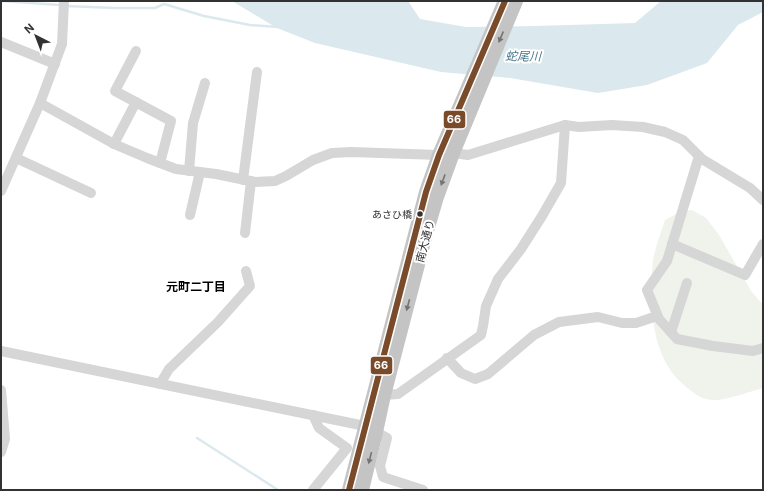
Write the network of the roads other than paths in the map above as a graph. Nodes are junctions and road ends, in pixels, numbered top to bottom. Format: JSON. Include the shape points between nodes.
{"nodes":[{"id":1,"x":64,"y":1,"type":"edge"},
{"id":2,"x":505,"y":1,"type":"edge"},
{"id":3,"x":516,"y":1,"type":"edge"},
{"id":4,"x":1,"y":42,"type":"edge"},
{"id":5,"x":136,"y":51,"type":"dead end"},
{"id":6,"x":55,"y":64,"type":"junction"},
{"id":7,"x":257,"y":72,"type":"dead end"},
{"id":8,"x":478,"y":78,"type":"junction"},
{"id":9,"x":205,"y":83,"type":"dead end"},
{"id":10,"x":136,"y":102,"type":"junction"},
{"id":11,"x":40,"y":103,"type":"junction"},
{"id":12,"x":565,"y":125,"type":"junction"},
{"id":13,"x":114,"y":144,"type":"junction"},
{"id":14,"x":453,"y":153,"type":"junction"},
{"id":15,"x":439,"y":155,"type":"junction"},
{"id":16,"x":699,"y":156,"type":"junction"},
{"id":17,"x":16,"y":158,"type":"junction"},
{"id":18,"x":160,"y":163,"type":"junction"},
{"id":19,"x":189,"y":171,"type":"junction"},
{"id":20,"x":200,"y":172,"type":"junction"},
{"id":21,"x":247,"y":180,"type":"junction"},
{"id":22,"x":1,"y":191,"type":"edge"},
{"id":23,"x":91,"y":193,"type":"dead end"},
{"id":24,"x":763,"y":200,"type":"edge"},
{"id":25,"x":190,"y":215,"type":"dead end"},
{"id":26,"x":245,"y":233,"type":"dead end"},
{"id":27,"x":672,"y":244,"type":"junction"},
{"id":28,"x":763,"y":244,"type":"edge"},
{"id":29,"x":246,"y":271,"type":"dead end"},
{"id":30,"x":687,"y":283,"type":"dead end"},
{"id":31,"x":657,"y":316,"type":"junction"},
{"id":32,"x":671,"y":332,"type":"junction"},
{"id":33,"x":763,"y":348,"type":"edge"},
{"id":34,"x":1,"y":351,"type":"edge"},
{"id":35,"x":447,"y":358,"type":"junction"},
{"id":36,"x":160,"y":384,"type":"junction"},
{"id":37,"x":1,"y":390,"type":"edge"},
{"id":38,"x":384,"y":395,"type":"junction"},
{"id":39,"x":313,"y":415,"type":"junction"},
{"id":40,"x":371,"y":429,"type":"junction"},
{"id":41,"x":1,"y":452,"type":"edge"},
{"id":42,"x":312,"y":490,"type":"edge"},
{"id":43,"x":349,"y":490,"type":"edge"},
{"id":44,"x":362,"y":490,"type":"edge"},
{"id":45,"x":423,"y":490,"type":"edge"}],
"edges":[{"from":1,"to":6,"type":"street","via":[[62,44]]},
{"from":2,"to":8,"type":"highway","name":"南大通り"},
{"from":3,"to":8,"type":"highway","name":"南大通り","one_way":true},
{"from":4,"to":6,"type":"street"},
{"from":5,"to":10,"type":"street","via":[[116,91]]},
{"from":6,"to":11,"type":"street"},
{"from":7,"to":21,"type":"street"},
{"from":8,"to":14,"type":"highway","name":"南大通り"},
{"from":8,"to":15,"type":"highway","name":"南大通り"},
{"from":9,"to":19,"type":"street","via":[[193,123]]},
{"from":10,"to":13,"type":"street"},
{"from":10,"to":18,"type":"street","via":[[172,121]]},
{"from":11,"to":13,"type":"street"},
{"from":11,"to":17,"type":"street"},
{"from":12,"to":14,"type":"street","via":[[468,154]]},
{"from":12,"to":16,"type":"street","via":[[643,127],[665,132],[683,140]]},
{"from":12,"to":35,"type":"street","via":[[561,183],[521,249],[498,280],[486,306],[481,335]]},
{"from":13,"to":18,"type":"street"},
{"from":14,"to":15,"type":"street"},
{"from":14,"to":38,"type":"highway","name":"南大通り","one_way":true,"via":[[426,234]]},
{"from":15,"to":21,"type":"street","via":[[332,153],[275,180]]},
{"from":15,"to":40,"type":"highway","name":"南大通り","via":[[426,192]]},
{"from":16,"to":24,"type":"street","via":[[750,188]]},
{"from":16,"to":27,"type":"street"},
{"from":17,"to":22,"type":"street"},
{"from":17,"to":23,"type":"street"},
{"from":18,"to":19,"type":"street"},
{"from":19,"to":20,"type":"street"},
{"from":20,"to":21,"type":"street"},
{"from":20,"to":25,"type":"street"},
{"from":21,"to":26,"type":"street"},
{"from":27,"to":28,"type":"street","via":[[745,275]]},
{"from":27,"to":31,"type":"street","via":[[667,261],[647,290]]},
{"from":29,"to":36,"type":"street","via":[[250,286],[218,322],[169,369]]},
{"from":30,"to":32,"type":"street"},
{"from":31,"to":32,"type":"street"},
{"from":31,"to":35,"type":"street","via":[[636,323],[622,323],[598,317],[558,322],[534,335],[488,374],[475,379],[461,373]]},
{"from":32,"to":33,"type":"street","via":[[677,339],[713,346],[753,351]]},
{"from":34,"to":36,"type":"street"},
{"from":35,"to":38,"type":"street","via":[[398,394]]},
{"from":36,"to":39,"type":"street"},
{"from":37,"to":41,"type":"street","via":[[5,439]]},
{"from":38,"to":40,"type":"highway","name":"南大通り"},
{"from":39,"to":40,"type":"street"},
{"from":39,"to":42,"type":"street","via":[[319,428],[347,448]]},
{"from":40,"to":43,"type":"highway","name":"南大通り"},
{"from":40,"to":44,"type":"highway","name":"南大通り","one_way":true},
{"from":40,"to":45,"type":"street","via":[[387,438],[380,466],[383,477]]}]}
